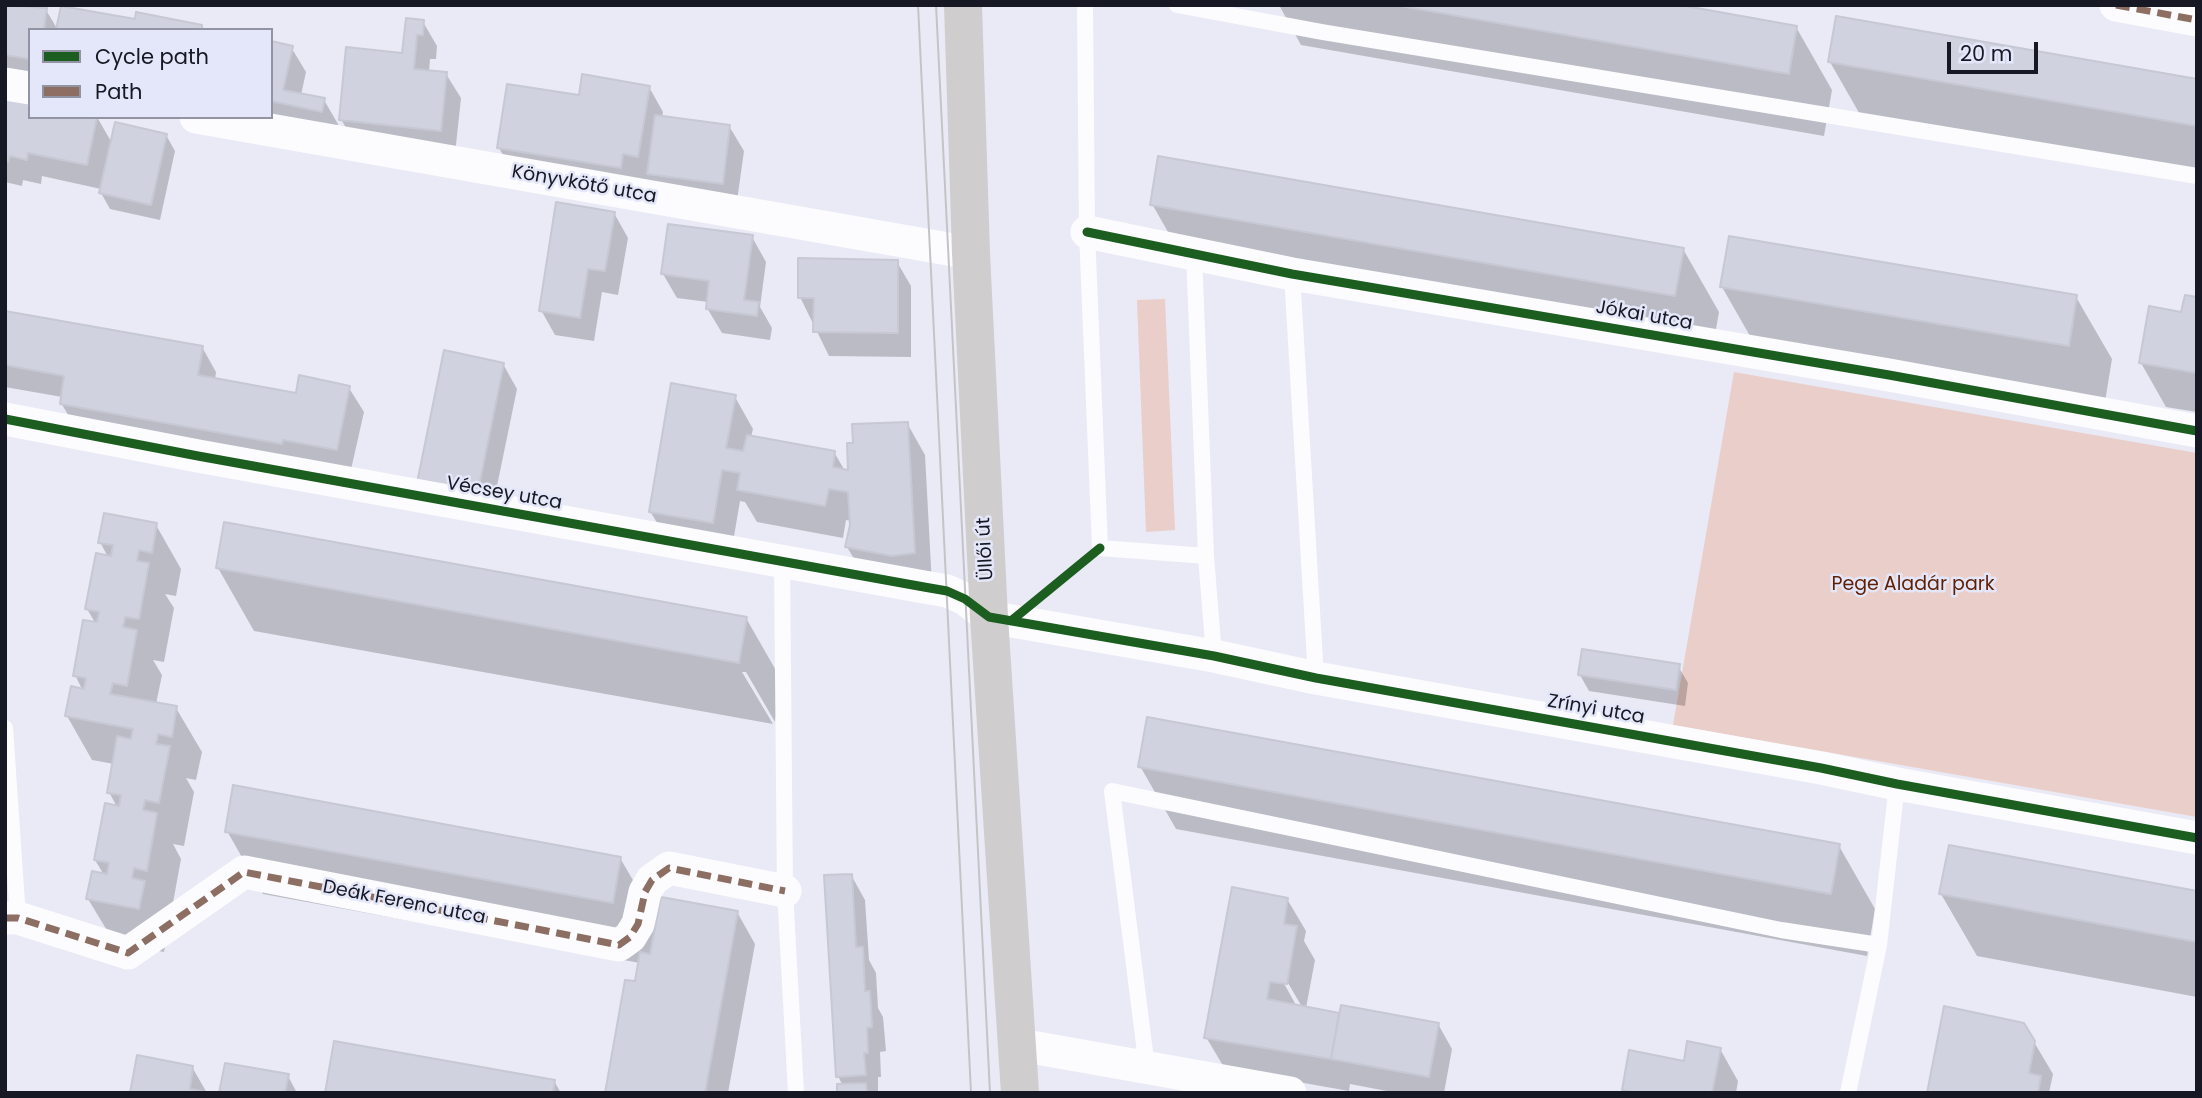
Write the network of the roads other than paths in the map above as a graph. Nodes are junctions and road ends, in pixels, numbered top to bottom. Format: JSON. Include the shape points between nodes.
{"nodes":[{"id":1,"x":963,"y":5,"type":"edge"},
{"id":2,"x":1085,"y":5,"type":"edge"},
{"id":3,"x":2116,"y":5,"type":"edge"},
{"id":4,"x":1179,"y":6,"type":"edge"},
{"id":5,"x":2197,"y":20,"type":"edge"},
{"id":6,"x":5,"y":84,"type":"edge"},
{"id":7,"x":28,"y":88,"type":"edge"},
{"id":8,"x":208,"y":119,"type":"edge"},
{"id":9,"x":2197,"y":176,"type":"edge"},
{"id":10,"x":1087,"y":232,"type":"junction"},
{"id":11,"x":971,"y":253,"type":"junction"},
{"id":12,"x":1194,"y":254,"type":"junction"},
{"id":13,"x":1292,"y":274,"type":"junction"},
{"id":14,"x":5,"y":419,"type":"edge"},
{"id":15,"x":2197,"y":431,"type":"edge"},
{"id":16,"x":1206,"y":556,"type":"junction"},
{"id":17,"x":782,"y":562,"type":"junction"},
{"id":18,"x":989,"y":617,"type":"junction"},
{"id":19,"x":1214,"y":656,"type":"junction"},
{"id":20,"x":1317,"y":678,"type":"junction"},
{"id":21,"x":5,"y":728,"type":"edge"},
{"id":22,"x":1898,"y":784,"type":"junction"},
{"id":23,"x":2197,"y":838,"type":"edge"},
{"id":24,"x":785,"y":891,"type":"junction"},
{"id":25,"x":11,"y":918,"type":"edge"},
{"id":26,"x":1879,"y":945,"type":"junction"},
{"id":27,"x":1017,"y":1046,"type":"junction"},
{"id":28,"x":1147,"y":1069,"type":"junction"},
{"id":29,"x":796,"y":1093,"type":"edge"},
{"id":30,"x":1020,"y":1093,"type":"edge"},
{"id":31,"x":1290,"y":1093,"type":"edge"},
{"id":32,"x":1848,"y":1093,"type":"edge"}],
"edges":[{"from":1,"to":11,"type":"main road","name":"Üllői út"},
{"from":2,"to":10,"type":"lane"},
{"from":3,"to":5,"type":"street"},
{"from":4,"to":9,"type":"lane"},
{"from":6,"to":7,"type":"street"},
{"from":8,"to":11,"type":"street","name":"Könyvkötő utca"},
{"from":10,"to":12,"type":"street","name":"Jókai utca"},
{"from":10,"to":16,"type":"lane","via":[[1100,548]]},
{"from":11,"to":18,"type":"main road","name":"Üllői út"},
{"from":12,"to":13,"type":"street","name":"Jókai utca"},
{"from":12,"to":16,"type":"lane"},
{"from":13,"to":15,"type":"street","name":"Jókai utca"},
{"from":13,"to":20,"type":"lane"},
{"from":14,"to":17,"type":"street","name":"Vécsey utca"},
{"from":16,"to":19,"type":"lane"},
{"from":17,"to":18,"type":"street","name":"Vécsey utca","via":[[947,591]]},
{"from":17,"to":24,"type":"lane"},
{"from":18,"to":19,"type":"street","name":"Zrínyi utca"},
{"from":18,"to":27,"type":"main road","name":"Üllői út"},
{"from":19,"to":20,"type":"street","name":"Zrínyi utca"},
{"from":20,"to":22,"type":"street","name":"Zrínyi utca"},
{"from":21,"to":25,"type":"lane"},
{"from":22,"to":23,"type":"street","name":"Zrínyi utca"},
{"from":22,"to":26,"type":"lane"},
{"from":24,"to":25,"type":"street","name":"Deák Ferenc utca","via":[[669,868],[652,880],[638,924],[619,945],[244,872],[128,953]]},
{"from":24,"to":29,"type":"lane"},
{"from":26,"to":28,"type":"lane","via":[[1781,930],[1112,791]]},
{"from":26,"to":32,"type":"lane"},
{"from":27,"to":28,"type":"street"},
{"from":27,"to":30,"type":"main road","name":"Üllői út"},
{"from":28,"to":31,"type":"street"}]}
